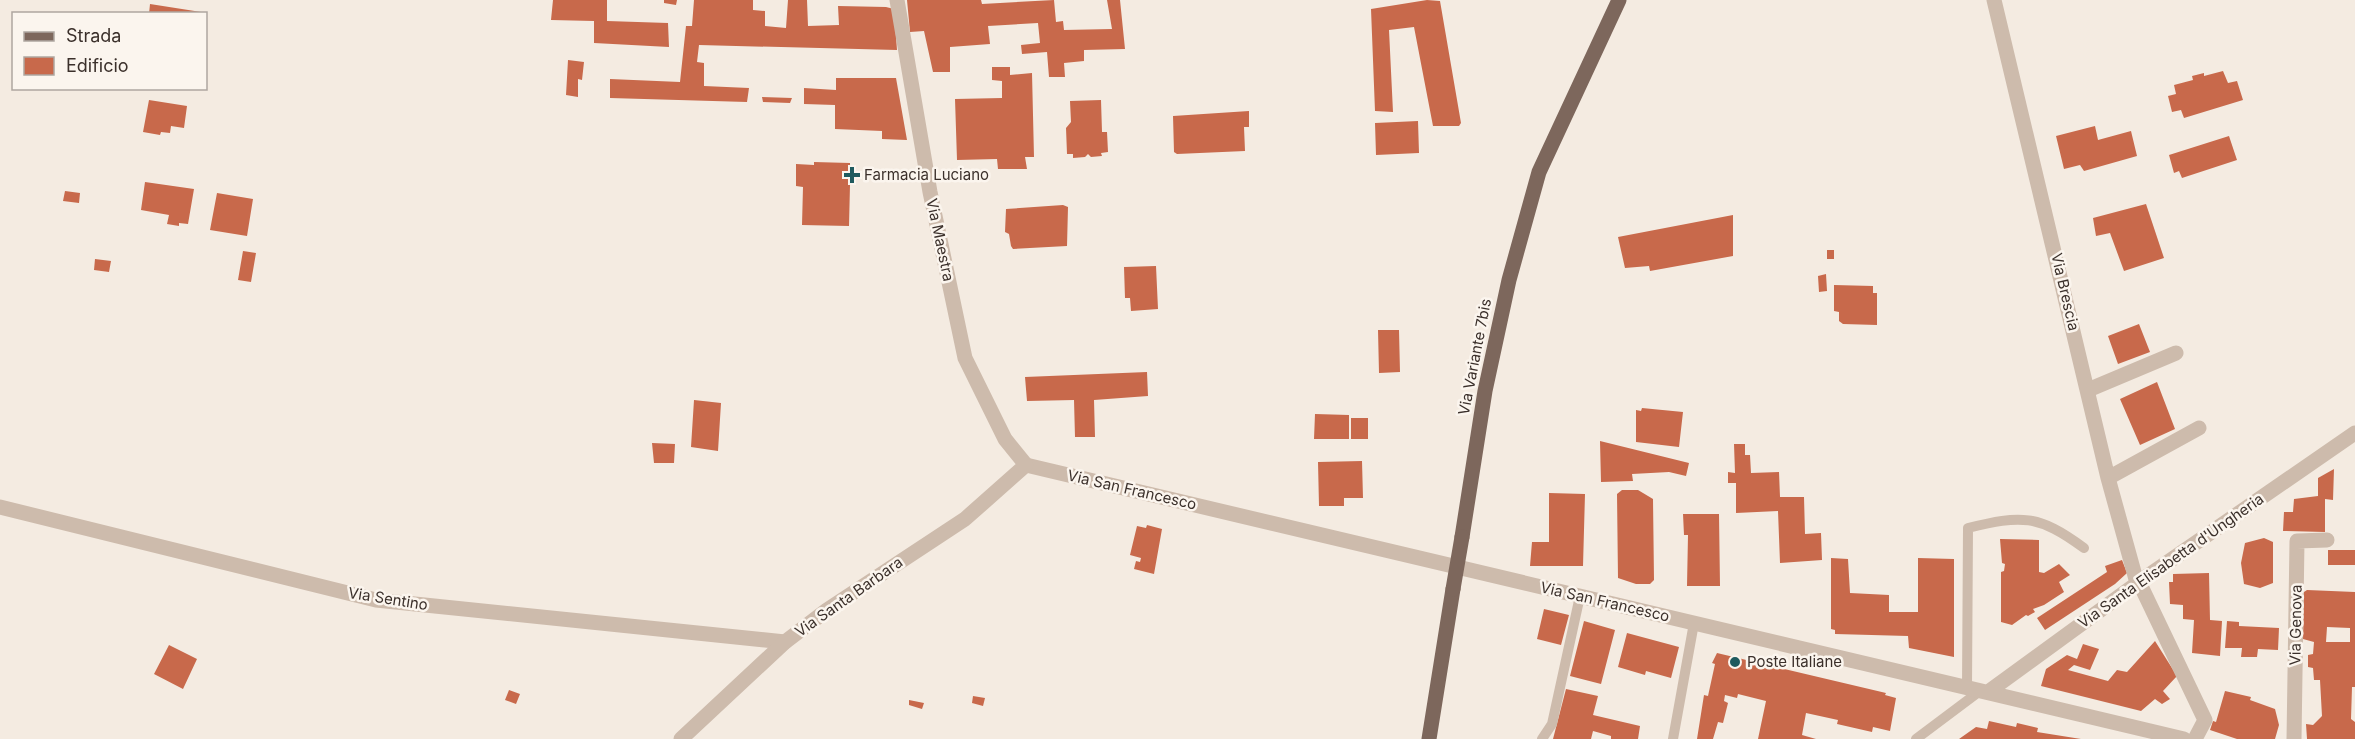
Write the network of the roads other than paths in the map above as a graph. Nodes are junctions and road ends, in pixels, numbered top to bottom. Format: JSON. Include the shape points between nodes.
{"nodes":[{"id":1,"x":897,"y":0,"type":"edge"},
{"id":2,"x":1619,"y":0,"type":"edge"},
{"id":3,"x":1994,"y":0,"type":"edge"},
{"id":4,"x":2176,"y":353,"type":"dead end"},
{"id":5,"x":2088,"y":390,"type":"junction"},
{"id":6,"x":2199,"y":428,"type":"dead end"},
{"id":7,"x":2355,"y":433,"type":"edge"},
{"id":8,"x":1026,"y":465,"type":"junction"},
{"id":9,"x":2109,"y":478,"type":"junction"},
{"id":10,"x":0,"y":507,"type":"edge"},
{"id":11,"x":2327,"y":540,"type":"dead end"},
{"id":12,"x":2084,"y":548,"type":"dead end"},
{"id":13,"x":2138,"y":583,"type":"junction"},
{"id":14,"x":1580,"y":596,"type":"junction"},
{"id":15,"x":1694,"y":623,"type":"junction"},
{"id":16,"x":784,"y":642,"type":"junction"},
{"id":17,"x":1979,"y":690,"type":"junction"},
{"id":18,"x":2167,"y":737,"type":"edge"},
{"id":19,"x":681,"y":739,"type":"edge"},
{"id":20,"x":1429,"y":739,"type":"edge"},
{"id":21,"x":1542,"y":739,"type":"edge"},
{"id":22,"x":1673,"y":739,"type":"edge"},
{"id":23,"x":1916,"y":739,"type":"edge"},
{"id":24,"x":2184,"y":739,"type":"edge"},
{"id":25,"x":2195,"y":739,"type":"edge"},
{"id":26,"x":2294,"y":739,"type":"edge"}],
"edges":[{"from":1,"to":8,"type":"street","name":"Via Maestra","via":[[930,192],[965,358],[1005,439]]},
{"from":2,"to":20,"type":"main road","name":"Via Variante 7bis","bridge":true,"via":[[1539,171],[1509,280],[1487,380]]},
{"from":3,"to":5,"type":"street","name":"Via Brescia"},
{"from":4,"to":5,"type":"street"},
{"from":5,"to":9,"type":"street","name":"Via Brescia"},
{"from":6,"to":9,"type":"street"},
{"from":7,"to":13,"type":"street","name":"Via Santa Elisabetta d'Ungheria"},
{"from":8,"to":14,"type":"street","name":"Via San Francesco"},
{"from":8,"to":16,"type":"street","name":"Via Santa Barbara","via":[[965,519]]},
{"from":9,"to":13,"type":"street","name":"Via Brescia"},
{"from":10,"to":16,"type":"street","name":"Via Sentino","via":[[376,600]]},
{"from":11,"to":26,"type":"street","name":"Via Genova","via":[[2297,541]]},
{"from":12,"to":17,"type":"lane","via":[[2061,531],[2027,518],[1968,528]]},
{"from":13,"to":17,"type":"street","name":"Via Santa Elisabetta d'Ungheria"},
{"from":13,"to":25,"type":"street","via":[[2205,720]]},
{"from":14,"to":15,"type":"street","name":"Via San Francesco"},
{"from":14,"to":21,"type":"lane","via":[[1552,724]]},
{"from":15,"to":17,"type":"street","name":"Via San Francesco"},
{"from":15,"to":22,"type":"lane"},
{"from":16,"to":19,"type":"street","name":"Via Santa Barbara"},
{"from":17,"to":18,"type":"street","name":"Via San Francesco"},
{"from":17,"to":23,"type":"lane"},
{"from":18,"to":24,"type":"street","name":"Via San Francesco"}]}
